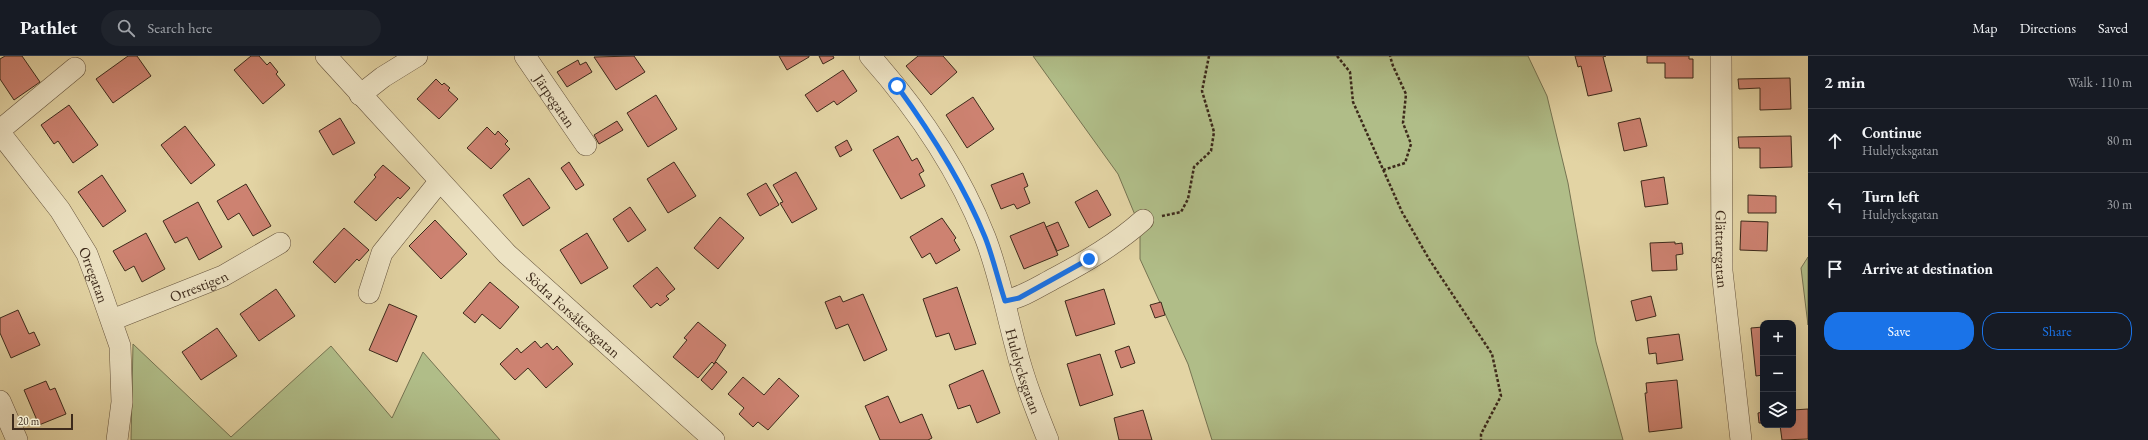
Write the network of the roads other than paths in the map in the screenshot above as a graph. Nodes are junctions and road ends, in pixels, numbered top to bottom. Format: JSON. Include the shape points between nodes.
{"nodes":[{"id":1,"x":326,"y":56,"type":"edge"},
{"id":2,"x":417,"y":56,"type":"edge"},
{"id":3,"x":525,"y":56,"type":"edge"},
{"id":4,"x":870,"y":56,"type":"edge"},
{"id":5,"x":1721,"y":56,"type":"edge"},
{"id":6,"x":75,"y":68,"type":"dead end"},
{"id":7,"x":360,"y":95,"type":"junction"},
{"id":8,"x":0,"y":132,"type":"edge"},
{"id":9,"x":586,"y":145,"type":"dead end"},
{"id":10,"x":439,"y":182,"type":"junction"},
{"id":11,"x":1143,"y":220,"type":"dead end"},
{"id":12,"x":280,"y":244,"type":"dead end"},
{"id":13,"x":369,"y":293,"type":"dead end"},
{"id":14,"x":1005,"y":301,"type":"junction"},
{"id":15,"x":112,"y":320,"type":"junction"},
{"id":16,"x":0,"y":401,"type":"edge"},
{"id":17,"x":17,"y":440,"type":"edge"},
{"id":18,"x":117,"y":440,"type":"edge"},
{"id":19,"x":714,"y":440,"type":"edge"},
{"id":20,"x":1048,"y":440,"type":"edge"},
{"id":21,"x":1741,"y":440,"type":"edge"}],
"edges":[{"from":1,"to":7,"type":"street","name":"Södra Forsåkersgatan"},
{"from":2,"to":7,"type":"street"},
{"from":3,"to":9,"type":"street","name":"Järpegatan"},
{"from":4,"to":14,"type":"street","name":"Hulelycksgatan","via":[[916,112],[963,189],[985,238]]},
{"from":5,"to":21,"type":"street","name":"Glättaregatan","via":[[1722,271]]},
{"from":6,"to":8,"type":"street"},
{"from":7,"to":10,"type":"street","name":"Södra Forsåkersgatan"},
{"from":8,"to":15,"type":"street","name":"Orregatan","via":[[60,210],[87,254]]},
{"from":10,"to":13,"type":"street","via":[[382,253]]},
{"from":10,"to":19,"type":"street","name":"Södra Forsåkersgatan","via":[[506,254]]},
{"from":11,"to":14,"type":"street","via":[[1121,239],[1089,259],[1019,298]]},
{"from":12,"to":15,"type":"street","name":"Orrestigen","via":[[223,276]]},
{"from":14,"to":20,"type":"street","name":"Hulelycksgatan","via":[[1016,350],[1035,410]]},
{"from":15,"to":18,"type":"street","name":"Orregatan","via":[[120,346],[122,402]]},
{"from":16,"to":17,"type":"street"}]}
